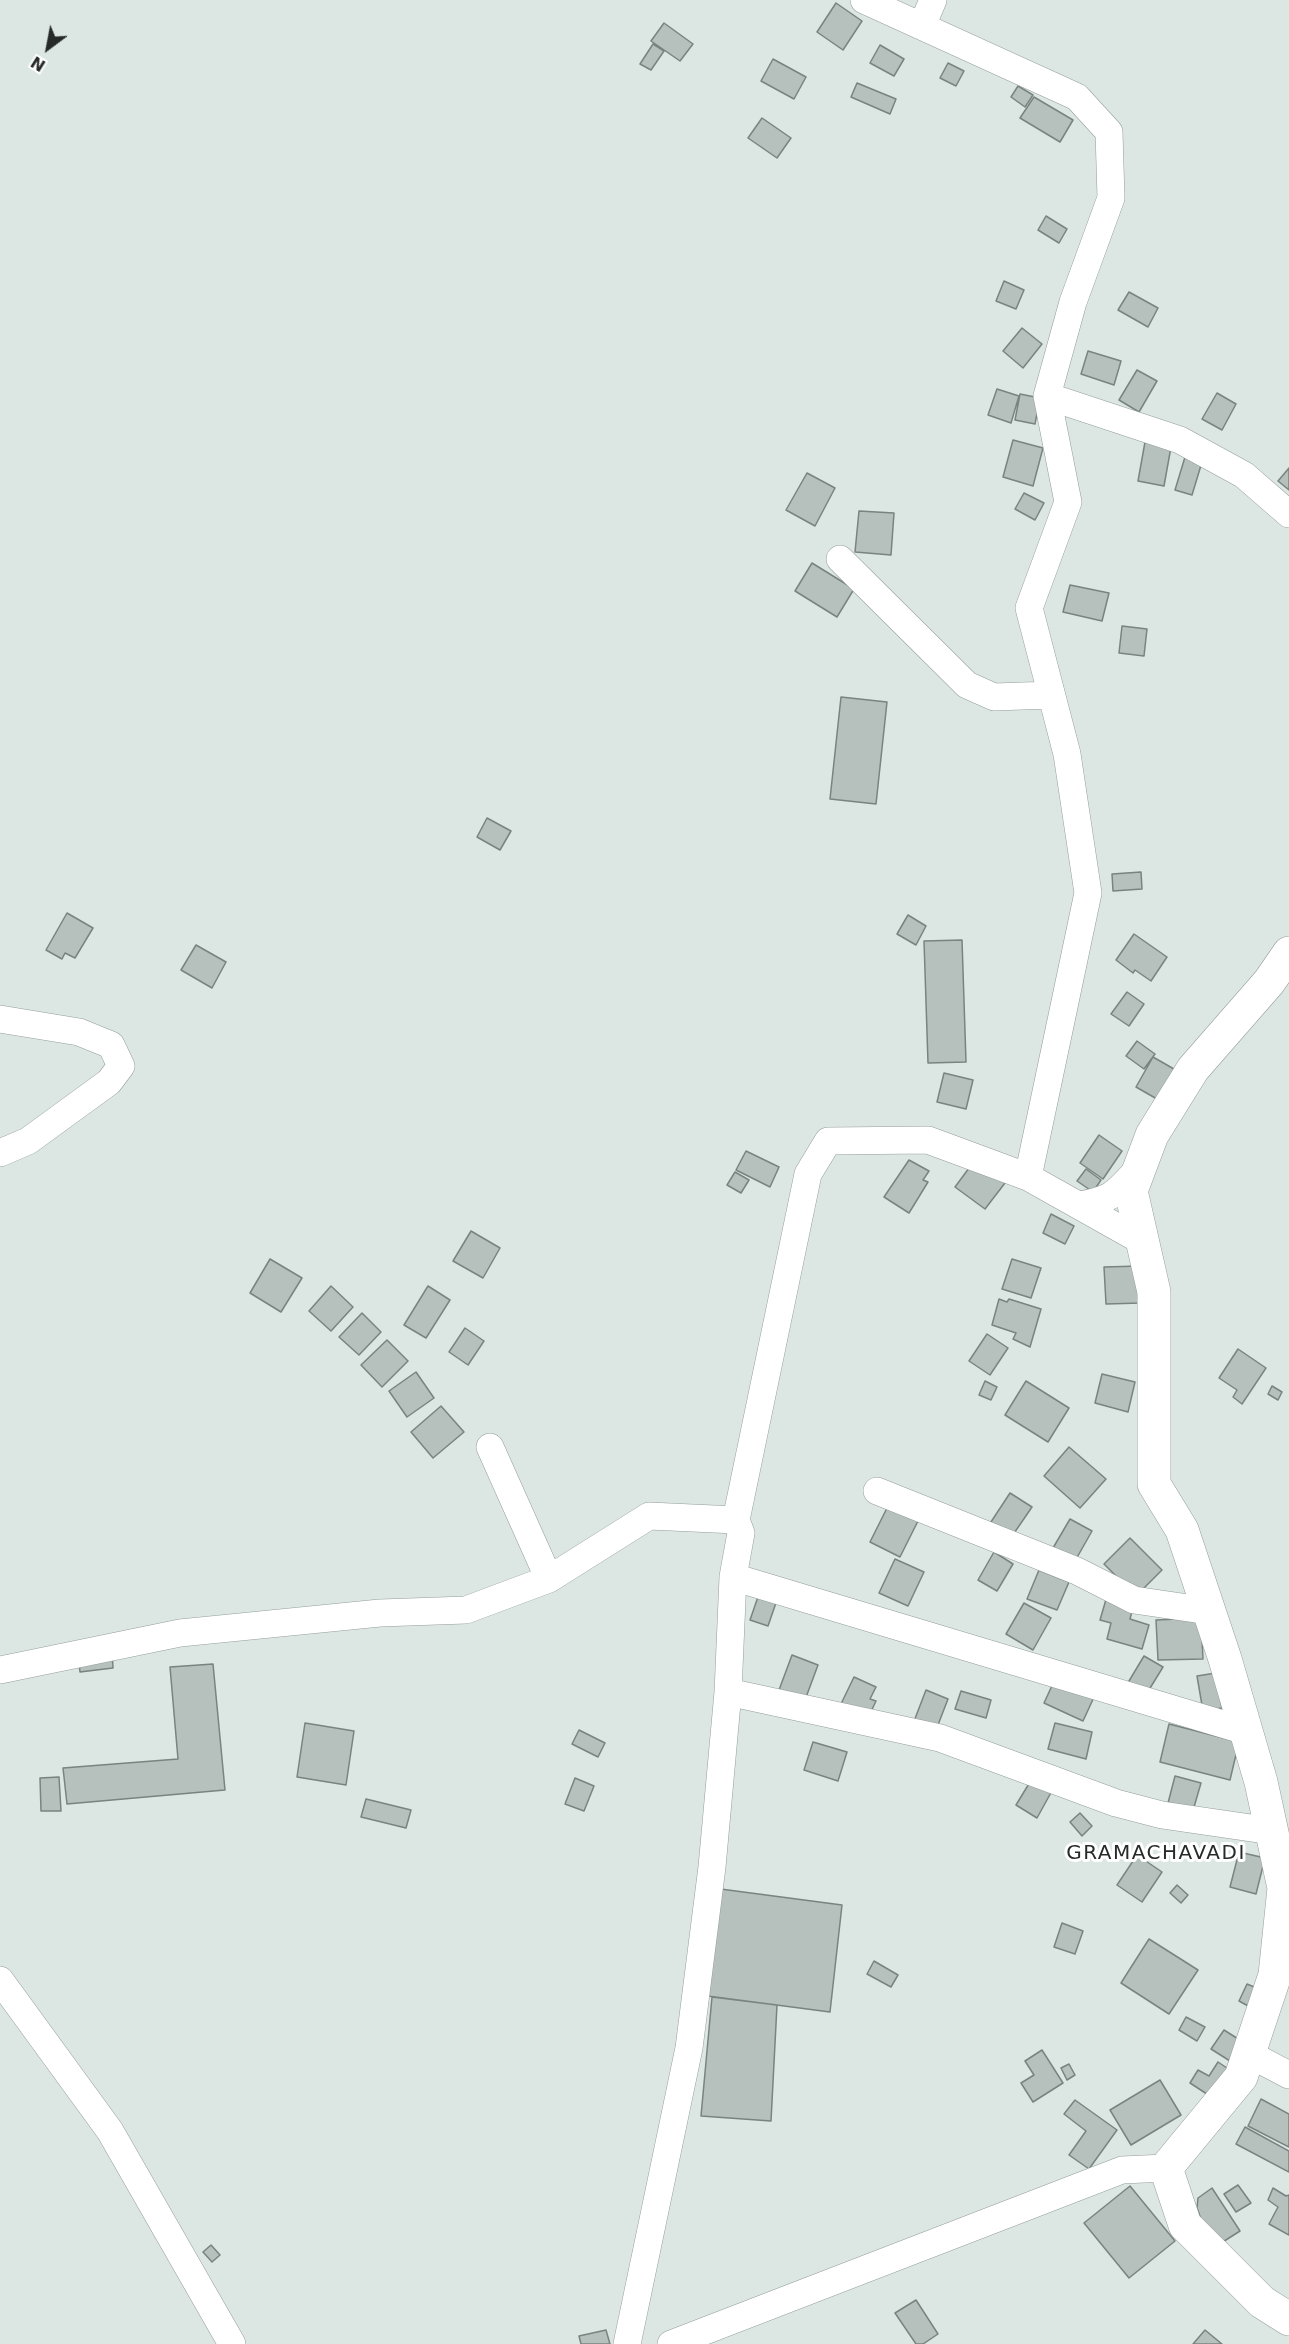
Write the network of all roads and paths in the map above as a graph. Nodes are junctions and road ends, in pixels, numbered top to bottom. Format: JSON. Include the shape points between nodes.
{"nodes":[{"id":1,"x":864,"y":0,"type":"edge"},
{"id":2,"x":933,"y":0,"type":"edge"},
{"id":3,"x":921,"y":26,"type":"junction"},
{"id":4,"x":1047,"y":396,"type":"junction"},
{"id":5,"x":1289,"y":514,"type":"edge"},
{"id":6,"x":840,"y":559,"type":"dead end"},
{"id":7,"x":1051,"y":695,"type":"junction"},
{"id":8,"x":1289,"y":953,"type":"edge"},
{"id":9,"x":0,"y":1019,"type":"edge"},
{"id":10,"x":0,"y":1152,"type":"edge"},
{"id":11,"x":1139,"y":1168,"type":"junction"},
{"id":12,"x":1028,"y":1177,"type":"junction"},
{"id":13,"x":1078,"y":1205,"type":"junction"},
{"id":14,"x":1142,"y":1240,"type":"junction"},
{"id":15,"x":490,"y":1447,"type":"dead end"},
{"id":16,"x":877,"y":1491,"type":"dead end"},
{"id":17,"x":736,"y":1520,"type":"junction"},
{"id":18,"x":733,"y":1577,"type":"junction"},
{"id":19,"x":549,"y":1579,"type":"junction"},
{"id":20,"x":1209,"y":1611,"type":"junction"},
{"id":21,"x":0,"y":1670,"type":"edge"},
{"id":22,"x":728,"y":1692,"type":"junction"},
{"id":23,"x":1246,"y":1731,"type":"junction"},
{"id":24,"x":1272,"y":1831,"type":"junction"},
{"id":25,"x":0,"y":1980,"type":"edge"},
{"id":26,"x":1249,"y":2054,"type":"junction"},
{"id":27,"x":1289,"y":2075,"type":"edge"},
{"id":28,"x":1166,"y":2168,"type":"junction"},
{"id":29,"x":1289,"y":2319,"type":"edge"},
{"id":30,"x":232,"y":2344,"type":"edge"},
{"id":31,"x":627,"y":2344,"type":"edge"},
{"id":32,"x":671,"y":2344,"type":"edge"}],
"edges":[{"from":1,"to":3,"type":"street"},
{"from":2,"to":3,"type":"street"},
{"from":3,"to":4,"type":"street","via":[[1077,97],[1109,132],[1111,198],[1073,302]]},
{"from":4,"to":5,"type":"street","via":[[1180,441],[1244,475]]},
{"from":4,"to":7,"type":"street","via":[[1068,502],[1029,608]]},
{"from":6,"to":7,"type":"street","via":[[967,685],[994,697]]},
{"from":7,"to":12,"type":"street","via":[[1066,754],[1088,892]]},
{"from":8,"to":11,"type":"main road","via":[[1269,982],[1192,1069],[1152,1135]]},
{"from":9,"to":10,"type":"street","via":[[79,1032],[111,1045],[121,1066],[109,1082],[28,1141]]},
{"from":11,"to":13,"type":"street","via":[[1114,1195]]},
{"from":11,"to":14,"type":"main road","via":[[1131,1191]]},
{"from":12,"to":13,"type":"street"},
{"from":12,"to":17,"type":"street","via":[[928,1140],[828,1141],[808,1174]]},
{"from":13,"to":14,"type":"street"},
{"from":14,"to":20,"type":"main road","via":[[1154,1292],[1154,1484],[1182,1530]]},
{"from":15,"to":19,"type":"street"},
{"from":16,"to":20,"type":"street","via":[[1077,1571],[1134,1600]]},
{"from":17,"to":18,"type":"street","via":[[741,1533]]},
{"from":17,"to":19,"type":"street","via":[[648,1516]]},
{"from":18,"to":22,"type":"street"},
{"from":18,"to":23,"type":"street"},
{"from":19,"to":21,"type":"street","via":[[466,1610],[380,1613],[180,1633]]},
{"from":20,"to":23,"type":"main road"},
{"from":22,"to":24,"type":"street","via":[[939,1738],[1116,1803],[1162,1815]]},
{"from":22,"to":31,"type":"street","via":[[712,1867],[689,2048]]},
{"from":23,"to":24,"type":"main road"},
{"from":24,"to":26,"type":"main road","via":[[1284,1888],[1275,1975]]},
{"from":25,"to":30,"type":"street","via":[[110,2131]]},
{"from":26,"to":27,"type":"street"},
{"from":26,"to":28,"type":"main road","via":[[1241,2077]]},
{"from":28,"to":29,"type":"main road","via":[[1185,2225],[1262,2302]]},
{"from":28,"to":32,"type":"street","via":[[1122,2170]]}]}
